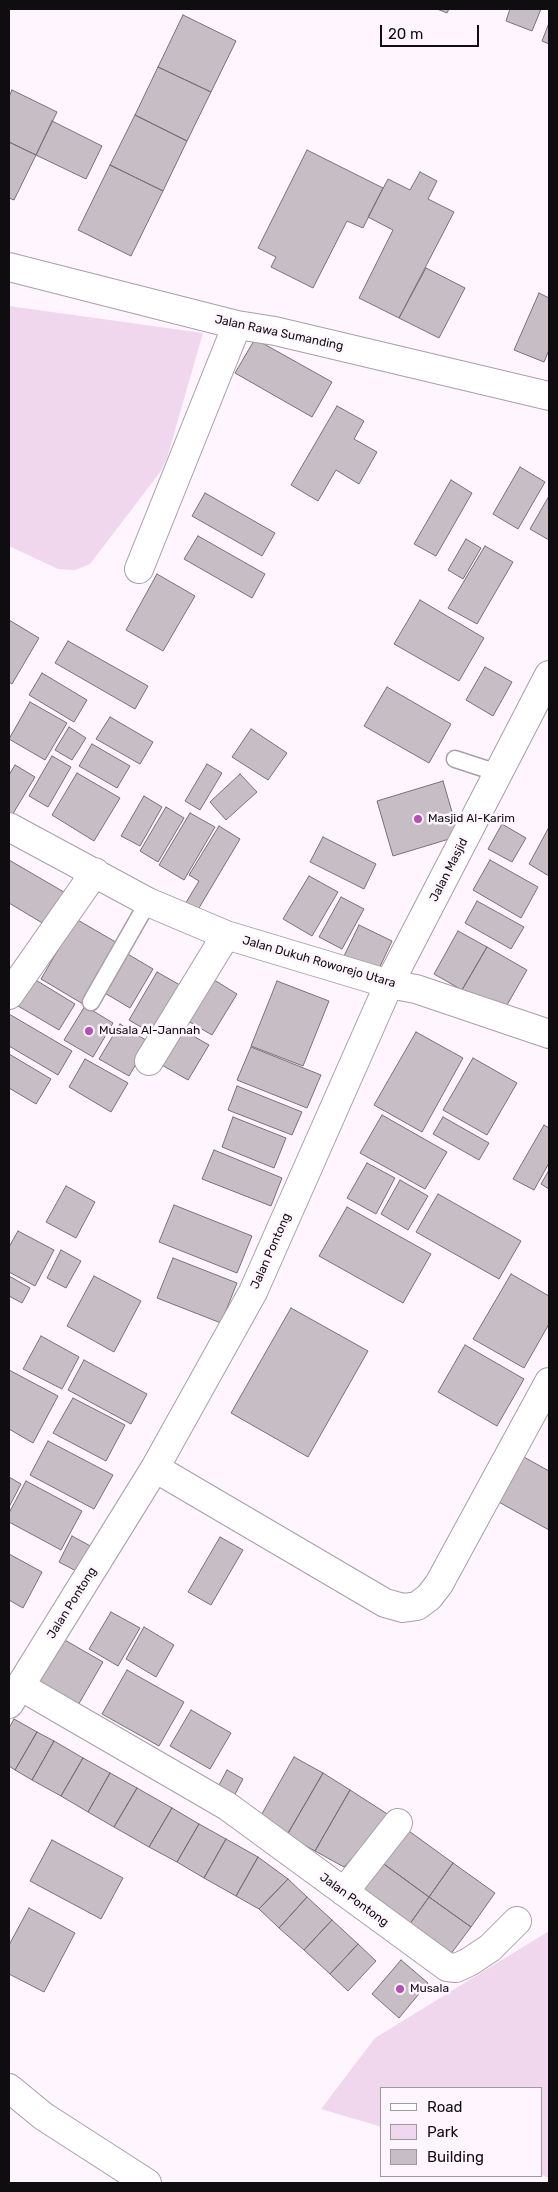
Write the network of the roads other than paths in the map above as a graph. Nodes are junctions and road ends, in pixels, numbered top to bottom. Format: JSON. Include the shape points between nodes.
{"nodes":[{"id":1,"x":9,"y":267,"type":"edge"},
{"id":2,"x":237,"y":325,"type":"junction"},
{"id":3,"x":549,"y":396,"type":"edge"},
{"id":4,"x":139,"y":569,"type":"dead end"},
{"id":5,"x":549,"y":675,"type":"edge"},
{"id":6,"x":456,"y":759,"type":"dead end"},
{"id":7,"x":498,"y":773,"type":"junction"},
{"id":8,"x":9,"y":827,"type":"edge"},
{"id":9,"x":95,"y":872,"type":"junction"},
{"id":10,"x":148,"y":902,"type":"junction"},
{"id":11,"x":226,"y":935,"type":"junction"},
{"id":12,"x":389,"y":984,"type":"junction"},
{"id":13,"x":9,"y":996,"type":"edge"},
{"id":14,"x":91,"y":1002,"type":"dead end"},
{"id":15,"x":549,"y":1034,"type":"edge"},
{"id":16,"x":149,"y":1060,"type":"dead end"},
{"id":17,"x":549,"y":1382,"type":"edge"},
{"id":18,"x":155,"y":1468,"type":"junction"},
{"id":19,"x":14,"y":1695,"type":"edge"},
{"id":20,"x":398,"y":1823,"type":"dead end"},
{"id":21,"x":344,"y":1892,"type":"junction"},
{"id":22,"x":517,"y":1921,"type":"dead end"},
{"id":23,"x":9,"y":2088,"type":"edge"},
{"id":24,"x":147,"y":2183,"type":"edge"}],
"edges":[{"from":1,"to":2,"type":"street","name":"Jalan Rawa Sumanding"},
{"from":2,"to":3,"type":"street","name":"Jalan Rawa Sumanding","via":[[275,331]]},
{"from":2,"to":4,"type":"street"},
{"from":5,"to":7,"type":"street","name":"Jalan Masjid"},
{"from":6,"to":7,"type":"lane"},
{"from":7,"to":12,"type":"street","name":"Jalan Masjid"},
{"from":8,"to":9,"type":"street","name":"Jalan Dukuh Roworejo Utara"},
{"from":9,"to":10,"type":"street","name":"Jalan Dukuh Roworejo Utara"},
{"from":9,"to":13,"type":"street"},
{"from":10,"to":11,"type":"street","name":"Jalan Dukuh Roworejo Utara"},
{"from":10,"to":14,"type":"lane"},
{"from":11,"to":12,"type":"street","name":"Jalan Dukuh Roworejo Utara"},
{"from":11,"to":16,"type":"street"},
{"from":12,"to":15,"type":"street","name":"Jalan Dukuh Roworejo Utara","via":[[416,989]]},
{"from":12,"to":18,"type":"street","name":"Jalan Pontong","via":[[253,1292]]},
{"from":17,"to":18,"type":"street","via":[[439,1584],[417,1606],[403,1608],[385,1603]]},
{"from":18,"to":19,"type":"street","name":"Jalan Pontong"},
{"from":19,"to":21,"type":"street","name":"Jalan Pontong","via":[[227,1806]]},
{"from":20,"to":21,"type":"street"},
{"from":21,"to":22,"type":"street","name":"Jalan Pontong","via":[[447,1967],[456,1968],[469,1962],[490,1948]]},
{"from":23,"to":24,"type":"street","via":[[43,2116]]}]}
